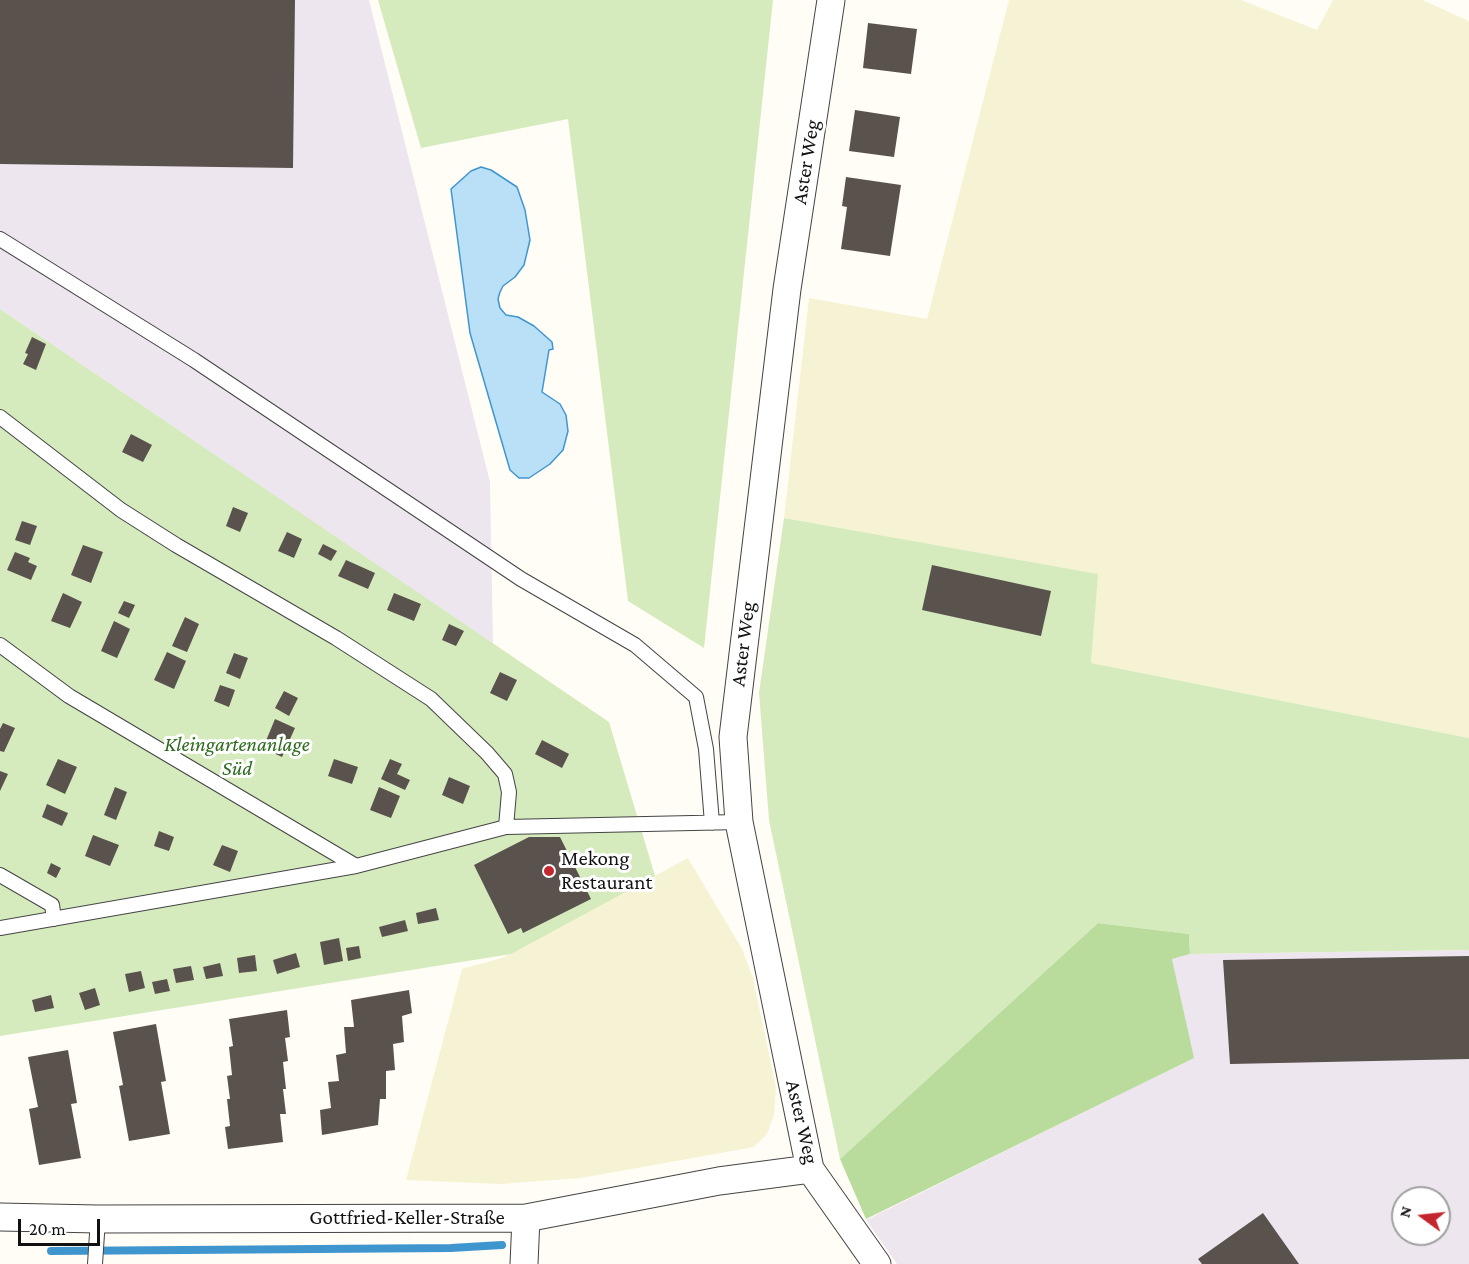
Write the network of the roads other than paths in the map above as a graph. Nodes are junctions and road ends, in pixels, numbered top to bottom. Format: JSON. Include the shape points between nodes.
{"nodes":[{"id":1,"x":831,"y":0,"type":"edge"},
{"id":2,"x":0,"y":239,"type":"edge"},
{"id":3,"x":0,"y":417,"type":"edge"},
{"id":4,"x":0,"y":645,"type":"edge"},
{"id":5,"x":739,"y":822,"type":"junction"},
{"id":6,"x":712,"y":823,"type":"junction"},
{"id":7,"x":506,"y":828,"type":"junction"},
{"id":8,"x":356,"y":866,"type":"junction"},
{"id":9,"x":0,"y":876,"type":"edge"},
{"id":10,"x":54,"y":919,"type":"junction"},
{"id":11,"x":0,"y":928,"type":"edge"},
{"id":12,"x":810,"y":1169,"type":"junction"},
{"id":13,"x":0,"y":1217,"type":"edge"},
{"id":14,"x":526,"y":1218,"type":"junction"},
{"id":15,"x":98,"y":1231,"type":"junction"},
{"id":16,"x":95,"y":1263,"type":"edge"},
{"id":17,"x":524,"y":1264,"type":"edge"},
{"id":18,"x":877,"y":1264,"type":"edge"}],
"edges":[{"from":1,"to":5,"type":"street","name":"Aster Weg","via":[[787,289],[740,667],[733,737]]},
{"from":2,"to":6,"type":"lane","via":[[194,360],[521,579],[635,645],[696,697],[706,749]]},
{"from":3,"to":7,"type":"lane","via":[[121,510],[431,699],[505,774],[509,792]]},
{"from":4,"to":8,"type":"lane","via":[[69,696]]},
{"from":5,"to":6,"type":"lane"},
{"from":5,"to":12,"type":"street","name":"Aster Weg"},
{"from":6,"to":7,"type":"lane"},
{"from":7,"to":8,"type":"lane"},
{"from":8,"to":10,"type":"lane"},
{"from":9,"to":10,"type":"lane","via":[[52,905]]},
{"from":10,"to":11,"type":"lane"},
{"from":12,"to":14,"type":"street","name":"Gottfried-Keller-Straße","via":[[719,1181]]},
{"from":12,"to":18,"type":"street","name":"Aster Weg"},
{"from":13,"to":15,"type":"street","name":"Gottfried-Keller-Straße"},
{"from":14,"to":15,"type":"street","name":"Gottfried-Keller-Straße"},
{"from":14,"to":17,"type":"street"},
{"from":15,"to":16,"type":"lane"}]}
